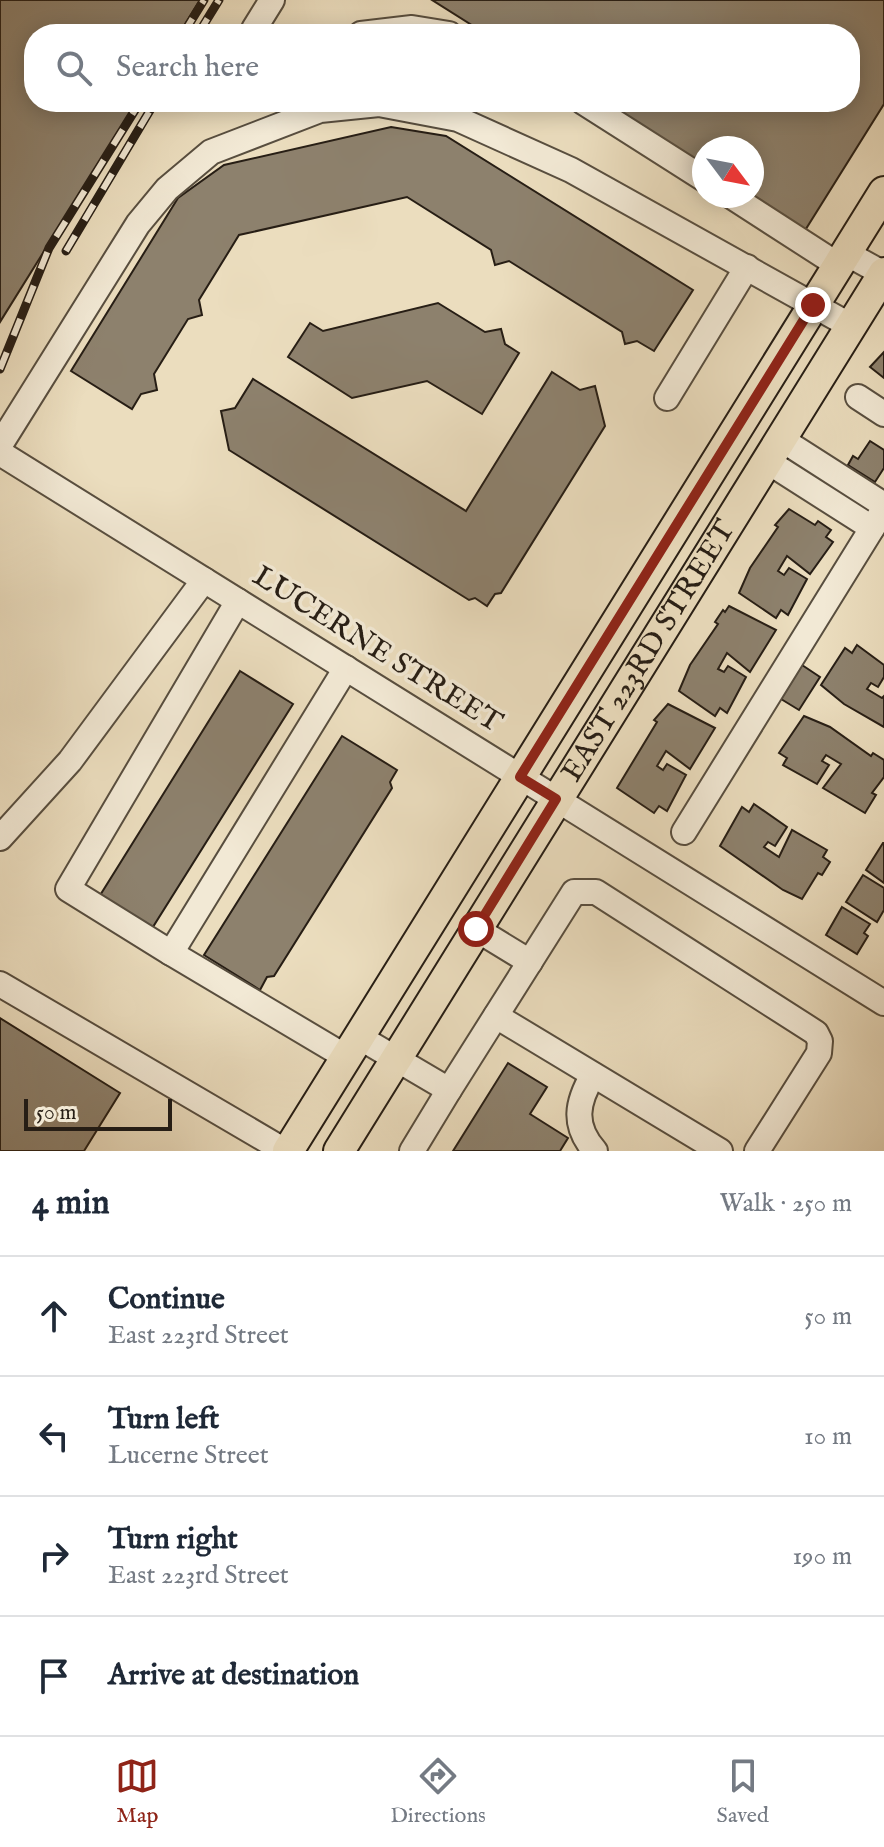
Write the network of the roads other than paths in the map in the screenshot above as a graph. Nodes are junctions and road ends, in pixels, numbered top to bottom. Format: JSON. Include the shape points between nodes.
{"nodes":[{"id":1,"x":272,"y":0,"type":"edge"},
{"id":2,"x":257,"y":24,"type":"edge"},
{"id":3,"x":315,"y":112,"type":"edge"},
{"id":4,"x":421,"y":112,"type":"edge"},
{"id":5,"x":599,"y":112,"type":"edge"},
{"id":6,"x":692,"y":171,"type":"edge"},
{"id":7,"x":884,"y":192,"type":"edge"},
{"id":8,"x":752,"y":208,"type":"edge"},
{"id":9,"x":842,"y":259,"type":"junction"},
{"id":10,"x":747,"y":267,"type":"junction"},
{"id":11,"x":884,"y":273,"type":"edge"},
{"id":12,"x":813,"y":305,"type":"junction"},
{"id":13,"x":851,"y":326,"type":"junction"},
{"id":14,"x":858,"y":397,"type":"dead end"},
{"id":15,"x":667,"y":398,"type":"dead end"},
{"id":16,"x":884,"y":414,"type":"edge"},
{"id":17,"x":0,"y":445,"type":"edge"},
{"id":18,"x":774,"y":450,"type":"junction"},
{"id":19,"x":0,"y":453,"type":"edge"},
{"id":20,"x":880,"y":514,"type":"edge"},
{"id":21,"x":204,"y":580,"type":"junction"},
{"id":22,"x":238,"y":601,"type":"junction"},
{"id":23,"x":346,"y":668,"type":"junction"},
{"id":24,"x":520,"y":777,"type":"junction"},
{"id":25,"x":556,"y":799,"type":"junction"},
{"id":26,"x":684,"y":832,"type":"dead end"},
{"id":27,"x":0,"y":838,"type":"edge"},
{"id":28,"x":476,"y":929,"type":"junction"},
{"id":29,"x":171,"y":953,"type":"junction"},
{"id":30,"x":530,"y":962,"type":"junction"},
{"id":31,"x":0,"y":984,"type":"edge"},
{"id":32,"x":880,"y":992,"type":"edge"},
{"id":33,"x":496,"y":1016,"type":"junction"},
{"id":34,"x":353,"y":1047,"type":"junction"},
{"id":35,"x":396,"y":1059,"type":"junction"},
{"id":36,"x":593,"y":1075,"type":"junction"},
{"id":37,"x":449,"y":1090,"type":"junction"},
{"id":38,"x":287,"y":1151,"type":"edge"},
{"id":39,"x":339,"y":1151,"type":"edge"},
{"id":40,"x":412,"y":1151,"type":"edge"},
{"id":41,"x":595,"y":1151,"type":"edge"},
{"id":42,"x":720,"y":1151,"type":"edge"},
{"id":43,"x":757,"y":1151,"type":"edge"}],
"edges":[{"from":1,"to":2,"type":"street"},
{"from":3,"to":17,"type":"street","via":[[211,152],[167,189],[138,224]]},
{"from":4,"to":10,"type":"street","via":[[458,119],[571,170]]},
{"from":5,"to":6,"type":"street"},
{"from":7,"to":9,"type":"main road","name":"EAST 223RD STREET"},
{"from":8,"to":9,"type":"street"},
{"from":9,"to":11,"type":"street"},
{"from":9,"to":12,"type":"main road","name":"EAST 223RD STREET"},
{"from":10,"to":12,"type":"street"},
{"from":10,"to":15,"type":"street"},
{"from":11,"to":13,"type":"main road","name":"EAST 223RD STREET"},
{"from":12,"to":13,"type":"street"},
{"from":12,"to":24,"type":"main road","name":"EAST 223RD STREET"},
{"from":13,"to":18,"type":"main road","name":"EAST 223RD STREET"},
{"from":14,"to":16,"type":"street"},
{"from":18,"to":20,"type":"street"},
{"from":18,"to":25,"type":"main road","name":"EAST 223RD STREET"},
{"from":19,"to":21,"type":"street","name":"LUCERNE STREET"},
{"from":20,"to":26,"type":"street"},
{"from":21,"to":22,"type":"street","name":"LUCERNE STREET"},
{"from":21,"to":27,"type":"street","via":[[70,761]]},
{"from":22,"to":23,"type":"street","name":"LUCERNE STREET"},
{"from":22,"to":29,"type":"street","via":[[68,889]]},
{"from":23,"to":24,"type":"street","name":"LUCERNE STREET"},
{"from":23,"to":29,"type":"street"},
{"from":24,"to":25,"type":"street","name":"LUCERNE STREET"},
{"from":24,"to":34,"type":"main road","name":"EAST 223RD STREET"},
{"from":25,"to":28,"type":"main road","name":"EAST 223RD STREET"},
{"from":25,"to":32,"type":"street","name":"LUCERNE STREET"},
{"from":28,"to":30,"type":"street"},
{"from":28,"to":35,"type":"main road","name":"EAST 223RD STREET"},
{"from":29,"to":34,"type":"street"},
{"from":30,"to":33,"type":"street"},
{"from":30,"to":43,"type":"street","via":[[574,892],[596,892],[816,1033],[819,1053]]},
{"from":31,"to":38,"type":"street"},
{"from":33,"to":36,"type":"street"},
{"from":33,"to":37,"type":"street"},
{"from":34,"to":35,"type":"street"},
{"from":34,"to":38,"type":"main road","name":"EAST 223RD STREET"},
{"from":35,"to":37,"type":"street"},
{"from":35,"to":39,"type":"main road","name":"EAST 223RD STREET"},
{"from":36,"to":41,"type":"street","via":[[578,1109],[579,1123]]},
{"from":36,"to":42,"type":"street"},
{"from":37,"to":40,"type":"street"}]}
